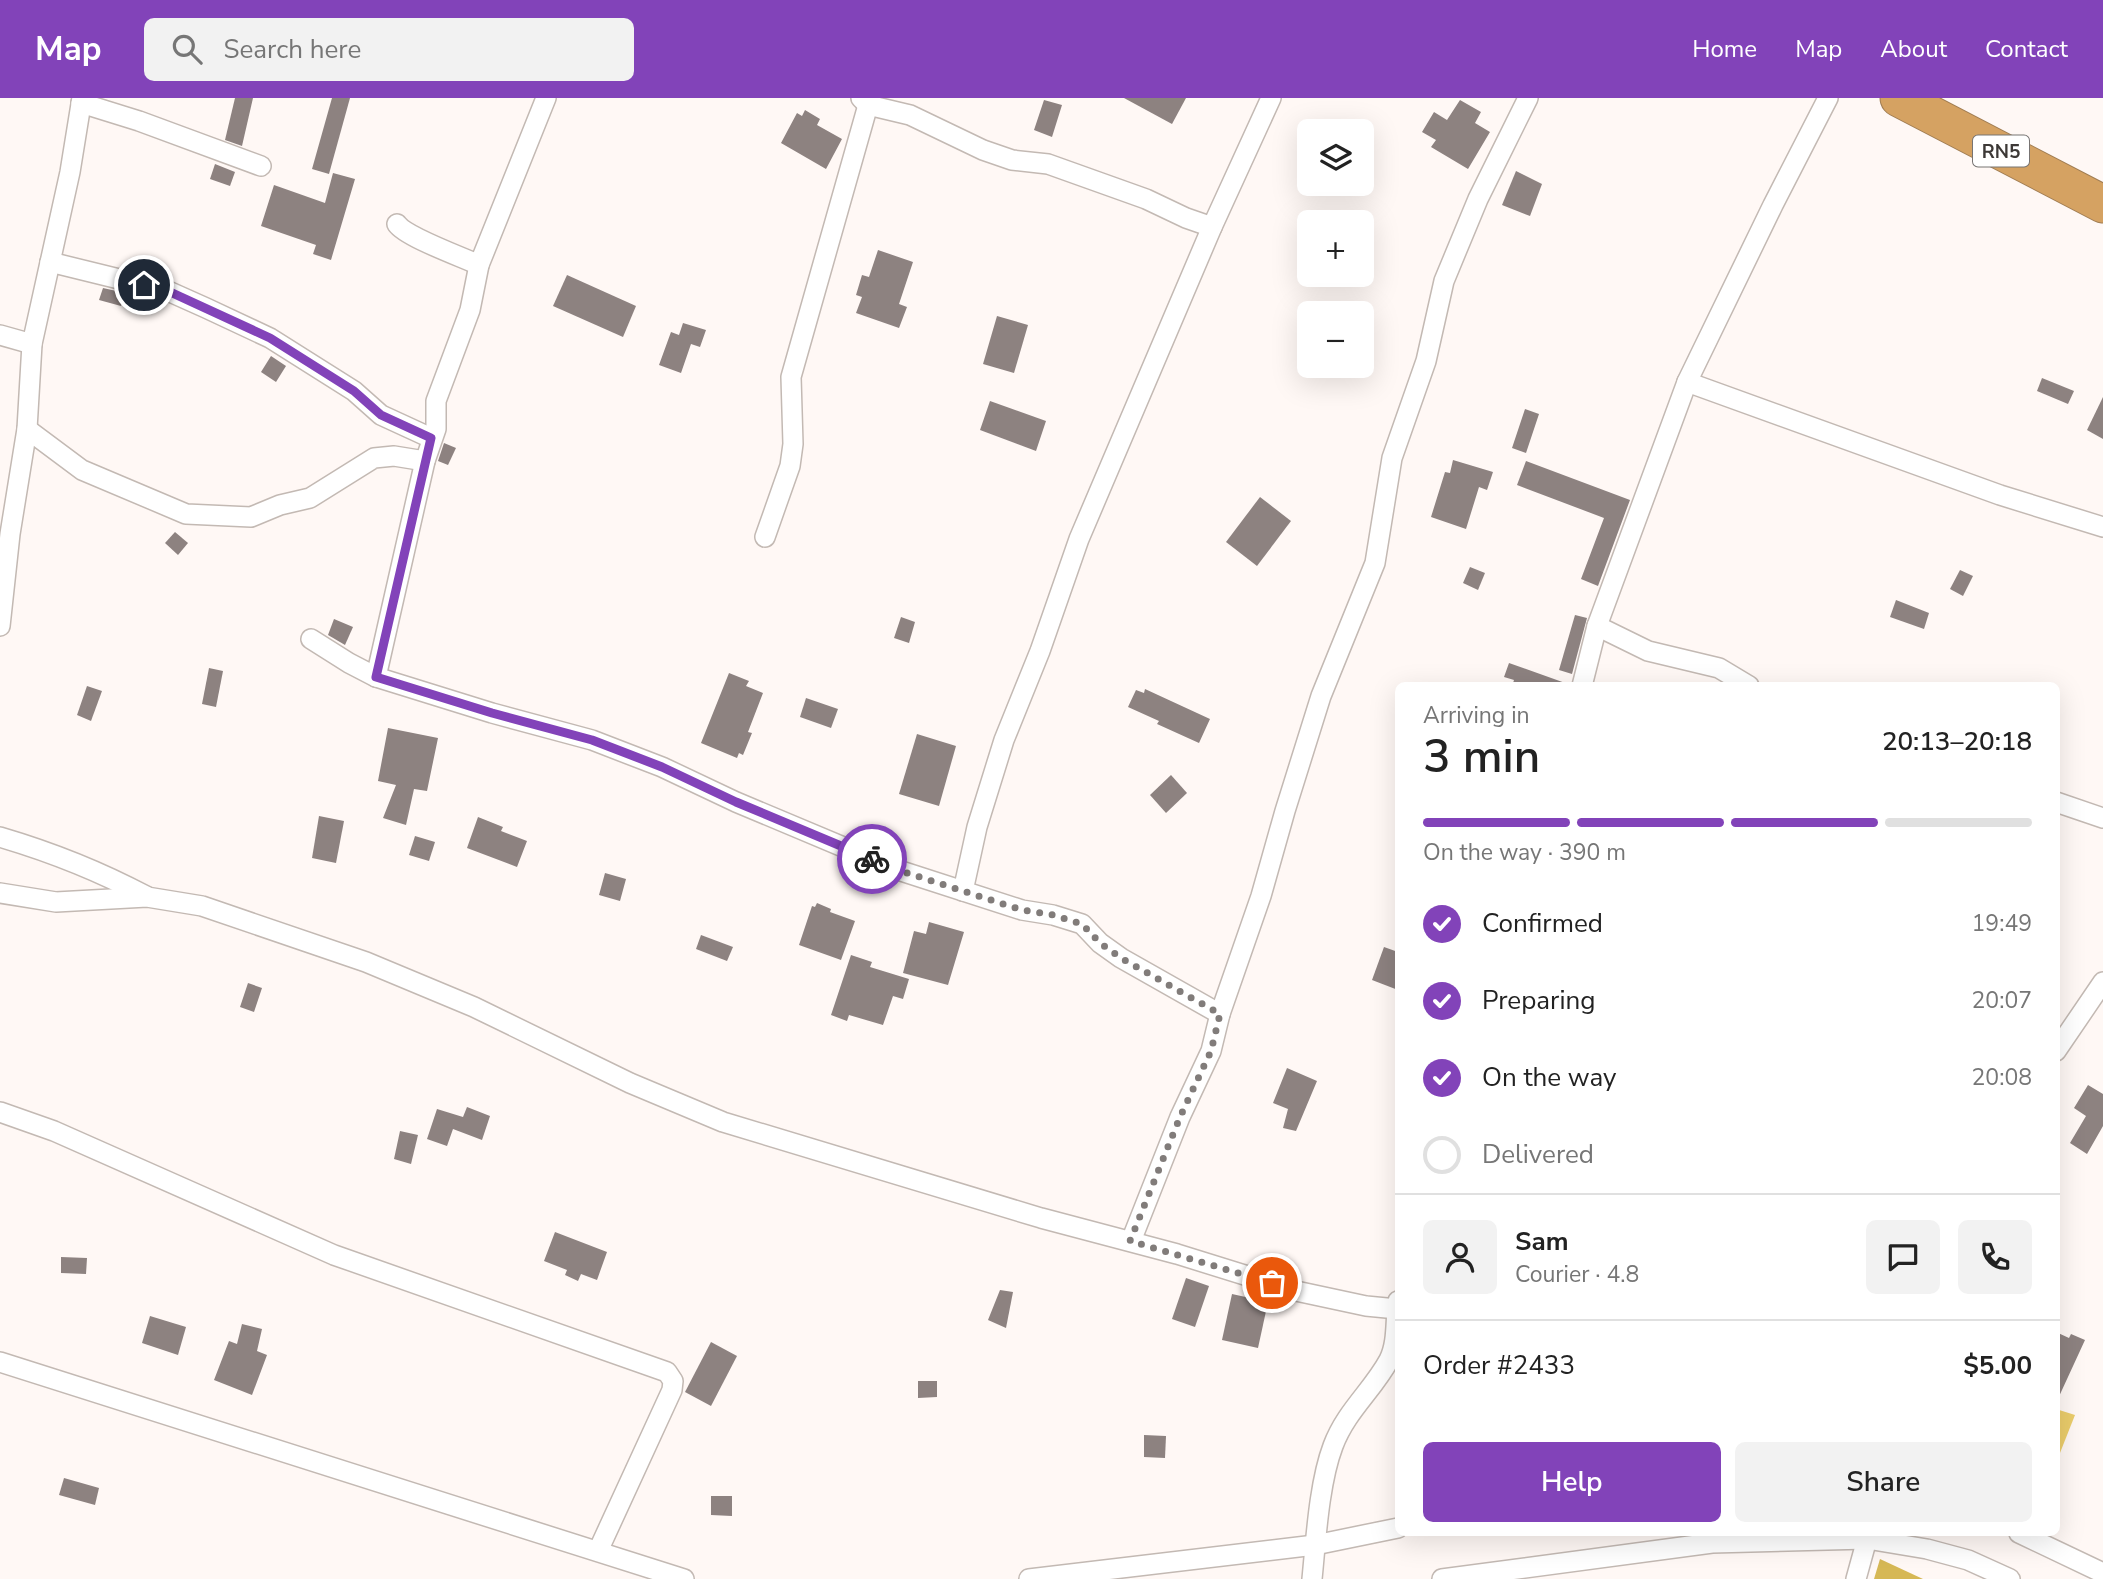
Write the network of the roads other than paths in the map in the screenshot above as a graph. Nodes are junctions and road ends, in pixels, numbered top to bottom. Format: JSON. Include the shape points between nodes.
{"nodes":[{"id":1,"x":546,"y":98,"type":"edge"},
{"id":2,"x":1271,"y":98,"type":"edge"},
{"id":3,"x":1528,"y":98,"type":"edge"},
{"id":4,"x":1828,"y":98,"type":"edge"},
{"id":5,"x":1899,"y":98,"type":"edge"},
{"id":6,"x":81,"y":100,"type":"edge"},
{"id":7,"x":865,"y":101,"type":"edge"},
{"id":8,"x":261,"y":166,"type":"dead end"},
{"id":9,"x":2103,"y":204,"type":"edge"},
{"id":10,"x":397,"y":224,"type":"dead end"},
{"id":11,"x":1212,"y":228,"type":"junction"},
{"id":12,"x":50,"y":262,"type":"junction"},
{"id":13,"x":479,"y":265,"type":"junction"},
{"id":14,"x":0,"y":335,"type":"edge"},
{"id":15,"x":32,"y":344,"type":"junction"},
{"id":16,"x":1687,"y":383,"type":"junction"},
{"id":17,"x":27,"y":429,"type":"junction"},
{"id":18,"x":431,"y":438,"type":"junction"},
{"id":19,"x":425,"y":461,"type":"junction"},
{"id":20,"x":2103,"y":527,"type":"edge"},
{"id":21,"x":765,"y":537,"type":"dead end"},
{"id":22,"x":2,"y":571,"type":"edge"},
{"id":23,"x":0,"y":626,"type":"edge"},
{"id":24,"x":1597,"y":626,"type":"junction"},
{"id":25,"x":311,"y":639,"type":"dead end"},
{"id":26,"x":376,"y":677,"type":"junction"},
{"id":27,"x":1583,"y":682,"type":"edge"},
{"id":28,"x":1742,"y":682,"type":"edge"},
{"id":29,"x":2060,"y":803,"type":"edge"},
{"id":30,"x":2103,"y":818,"type":"edge"},
{"id":31,"x":0,"y":837,"type":"edge"},
{"id":32,"x":962,"y":891,"type":"junction"},
{"id":33,"x":0,"y":893,"type":"edge"},
{"id":34,"x":147,"y":897,"type":"junction"},
{"id":35,"x":2103,"y":982,"type":"edge"},
{"id":36,"x":1220,"y":1014,"type":"junction"},
{"id":37,"x":2060,"y":1045,"type":"edge"},
{"id":38,"x":0,"y":1112,"type":"edge"},
{"id":39,"x":1130,"y":1241,"type":"junction"},
{"id":40,"x":1395,"y":1305,"type":"edge"},
{"id":41,"x":1395,"y":1337,"type":"edge"},
{"id":42,"x":0,"y":1362,"type":"edge"},
{"id":43,"x":1395,"y":1529,"type":"edge"},
{"id":44,"x":1866,"y":1536,"type":"edge"},
{"id":45,"x":2025,"y":1536,"type":"edge"},
{"id":46,"x":1315,"y":1545,"type":"junction"},
{"id":47,"x":598,"y":1551,"type":"junction"},
{"id":48,"x":2103,"y":1573,"type":"edge"},
{"id":49,"x":684,"y":1579,"type":"edge"},
{"id":50,"x":1029,"y":1579,"type":"edge"},
{"id":51,"x":1312,"y":1579,"type":"edge"},
{"id":52,"x":1442,"y":1579,"type":"edge"},
{"id":53,"x":1856,"y":1579,"type":"edge"},
{"id":54,"x":2010,"y":1579,"type":"edge"}],
"edges":[{"from":1,"to":13,"type":"street"},
{"from":2,"to":11,"type":"street"},
{"from":3,"to":36,"type":"street","via":[[1473,209],[1444,281],[1426,361],[1390,466],[1375,563],[1321,696]]},
{"from":4,"to":16,"type":"street"},
{"from":5,"to":9,"type":"highway","number":"RN5"},
{"from":6,"to":8,"type":"street"},
{"from":6,"to":12,"type":"street"},
{"from":7,"to":11,"type":"street","via":[[910,115],[983,150],[1048,164]]},
{"from":7,"to":21,"type":"street","via":[[791,377],[790,466]]},
{"from":10,"to":13,"type":"street","via":[[413,236]]},
{"from":11,"to":32,"type":"street","via":[[1079,539],[1041,651],[1004,740]]},
{"from":12,"to":15,"type":"street"},
{"from":12,"to":18,"type":"street","via":[[168,291],[206,308],[270,338],[354,391],[381,415]]},
{"from":13,"to":18,"type":"street","via":[[471,310],[436,401],[436,429]]},
{"from":14,"to":15,"type":"street"},
{"from":15,"to":17,"type":"street"},
{"from":16,"to":20,"type":"street"},
{"from":16,"to":24,"type":"street"},
{"from":17,"to":19,"type":"street","via":[[82,470],[186,514],[251,517],[310,498],[374,458]]},
{"from":17,"to":22,"type":"street"},
{"from":18,"to":19,"type":"street"},
{"from":19,"to":26,"type":"street"},
{"from":22,"to":23,"type":"street"},
{"from":24,"to":27,"type":"street"},
{"from":24,"to":28,"type":"street","via":[[1648,651],[1718,668]]},
{"from":25,"to":26,"type":"street"},
{"from":26,"to":32,"type":"street","via":[[592,740],[898,870]]},
{"from":29,"to":30,"type":"street"},
{"from":31,"to":34,"type":"street","via":[[75,863]]},
{"from":32,"to":36,"type":"street","via":[[1082,924],[1121,958]]},
{"from":33,"to":34,"type":"street","via":[[56,902]]},
{"from":34,"to":39,"type":"street","via":[[202,906],[366,962],[723,1122]]},
{"from":35,"to":37,"type":"street"},
{"from":36,"to":39,"type":"street","via":[[1211,1051]]},
{"from":38,"to":47,"type":"street","via":[[54,1131],[334,1255],[667,1372],[673,1391]]},
{"from":39,"to":40,"type":"street","via":[[1296,1291],[1366,1306]]},
{"from":41,"to":46,"type":"street","via":[[1390,1359],[1354,1406],[1333,1446]]},
{"from":42,"to":47,"type":"street"},
{"from":43,"to":46,"type":"street"},
{"from":44,"to":52,"type":"street","via":[[1712,1543]]},
{"from":44,"to":53,"type":"street"},
{"from":44,"to":54,"type":"street","via":[[1968,1560]]},
{"from":45,"to":48,"type":"street"},
{"from":46,"to":50,"type":"street"},
{"from":46,"to":51,"type":"street"},
{"from":47,"to":49,"type":"street"}]}
